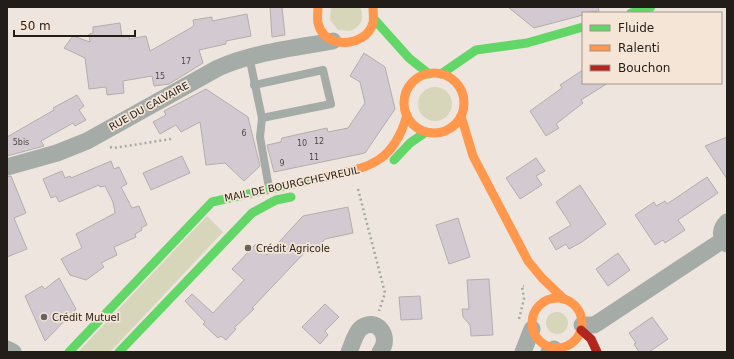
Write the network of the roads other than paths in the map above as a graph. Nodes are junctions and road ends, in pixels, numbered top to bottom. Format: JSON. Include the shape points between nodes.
{"nodes":[{"id":1,"x":373,"y":7,"type":"edge"},
{"id":2,"x":651,"y":7,"type":"edge"},
{"id":3,"x":634,"y":12,"type":"edge"},
{"id":4,"x":318,"y":14,"type":"edge"},
{"id":5,"x":374,"y":20,"type":"junction"},
{"id":6,"x":582,"y":27,"type":"edge"},
{"id":7,"x":333,"y":41,"type":"junction"},
{"id":8,"x":359,"y":41,"type":"junction"},
{"id":9,"x":369,"y":44,"type":"dead end"},
{"id":10,"x":493,"y":47,"type":"junction"},
{"id":11,"x":291,"y":48,"type":"junction"},
{"id":12,"x":249,"y":56,"type":"junction"},
{"id":13,"x":480,"y":58,"type":"dead end"},
{"id":14,"x":429,"y":74,"type":"junction"},
{"id":15,"x":441,"y":74,"type":"junction"},
{"id":16,"x":254,"y":85,"type":"junction"},
{"id":17,"x":407,"y":115,"type":"junction"},
{"id":18,"x":461,"y":116,"type":"junction"},
{"id":19,"x":262,"y":118,"type":"junction"},
{"id":20,"x":426,"y":132,"type":"junction"},
{"id":21,"x":441,"y":132,"type":"junction"},
{"id":22,"x":473,"y":156,"type":"junction"},
{"id":23,"x":7,"y":167,"type":"edge"},
{"id":24,"x":387,"y":167,"type":"dead end"},
{"id":25,"x":269,"y":189,"type":"junction"},
{"id":26,"x":299,"y":195,"type":"dead end"},
{"id":27,"x":727,"y":222,"type":"edge"},
{"id":28,"x":725,"y":242,"type":"edge"},
{"id":29,"x":528,"y":261,"type":"junction"},
{"id":30,"x":533,"y":282,"type":"road end"},
{"id":31,"x":534,"y":298,"type":"dead end"},
{"id":32,"x":564,"y":299,"type":"junction"},
{"id":33,"x":528,"y":322,"type":"junction"},
{"id":34,"x":582,"y":327,"type":"junction"},
{"id":35,"x":7,"y":349,"type":"edge"},
{"id":36,"x":556,"y":349,"type":"edge"},
{"id":37,"x":13,"y":352,"type":"edge"},
{"id":38,"x":69,"y":352,"type":"edge"},
{"id":39,"x":119,"y":352,"type":"edge"},
{"id":40,"x":349,"y":352,"type":"edge"},
{"id":41,"x":380,"y":352,"type":"edge"},
{"id":42,"x":523,"y":352,"type":"edge"},
{"id":43,"x":578,"y":352,"type":"edge"},
{"id":44,"x":597,"y":352,"type":"edge"}],
"edges":[{"from":1,"to":5,"type":"main road"},
{"from":2,"to":3,"type":"main road"},
{"from":4,"to":7,"type":"main road","via":[[321,30]]},
{"from":4,"to":11,"type":"street","name":"RUE DU CALVAIRE","via":[[303,39]]},
{"from":5,"to":8,"type":"main road","via":[[371,28]]},
{"from":5,"to":14,"type":"main road","via":[[414,63]]},
{"from":6,"to":10,"type":"main road","via":[[527,43]]},
{"from":7,"to":8,"type":"main road","via":[[351,44]]},
{"from":7,"to":11,"type":"street","name":"RUE DU CALVAIRE"},
{"from":8,"to":9,"type":"main road"},
{"from":10,"to":13,"type":"main road"},
{"from":10,"to":15,"type":"main road","via":[[476,50]]},
{"from":11,"to":12,"type":"street","name":"RUE DU CALVAIRE"},
{"from":12,"to":16,"type":"lane"},
{"from":12,"to":23,"type":"street","name":"RUE DU CALVAIRE","via":[[218,68],[86,141],[58,153]]},
{"from":14,"to":15,"type":"main road"},
{"from":14,"to":17,"type":"main road","via":[[406,86]]},
{"from":15,"to":18,"type":"main road","via":[[463,88],[464,104]]},
{"from":16,"to":19,"type":"lane"},
{"from":16,"to":19,"type":"lane","via":[[323,70],[330,104]]},
{"from":17,"to":20,"type":"main road","via":[[415,126]]},
{"from":17,"to":25,"type":"main road","name":"MAIL DE BOURGCHEVREUIL","via":[[397,143],[374,164]]},
{"from":18,"to":21,"type":"main road","via":[[453,126]]},
{"from":18,"to":22,"type":"main road"},
{"from":19,"to":25,"type":"lane","via":[[260,137]]},
{"from":20,"to":21,"type":"main road"},
{"from":20,"to":24,"type":"main road","via":[[410,143]]},
{"from":21,"to":22,"type":"main road","via":[[453,138]]},
{"from":22,"to":29,"type":"main road"},
{"from":25,"to":38,"type":"main road","name":"MAIL DE BOURGCHEVREUIL","via":[[212,202]]},
{"from":26,"to":39,"type":"main road","name":"MAIL DE BOURGCHEVREUIL","via":[[276,200],[252,213]]},
{"from":27,"to":28,"type":"street","via":[[721,230]]},
{"from":28,"to":34,"type":"street","via":[[594,325]]},
{"from":29,"to":30,"type":"main road"},
{"from":29,"to":32,"type":"main road"},
{"from":31,"to":33,"type":"main road"},
{"from":32,"to":33,"type":"main road","via":[[541,303]]},
{"from":32,"to":34,"type":"main road","via":[[578,309]]},
{"from":33,"to":36,"type":"main road","via":[[540,342]]},
{"from":33,"to":42,"type":"street"},
{"from":34,"to":36,"type":"main road","via":[[576,340]]},
{"from":34,"to":44,"type":"main road"},
{"from":35,"to":37,"type":"street"},
{"from":36,"to":43,"type":"main road"},
{"from":40,"to":41,"type":"street","via":[[359,330],[366,325],[375,325],[385,337],[385,346]]}]}
